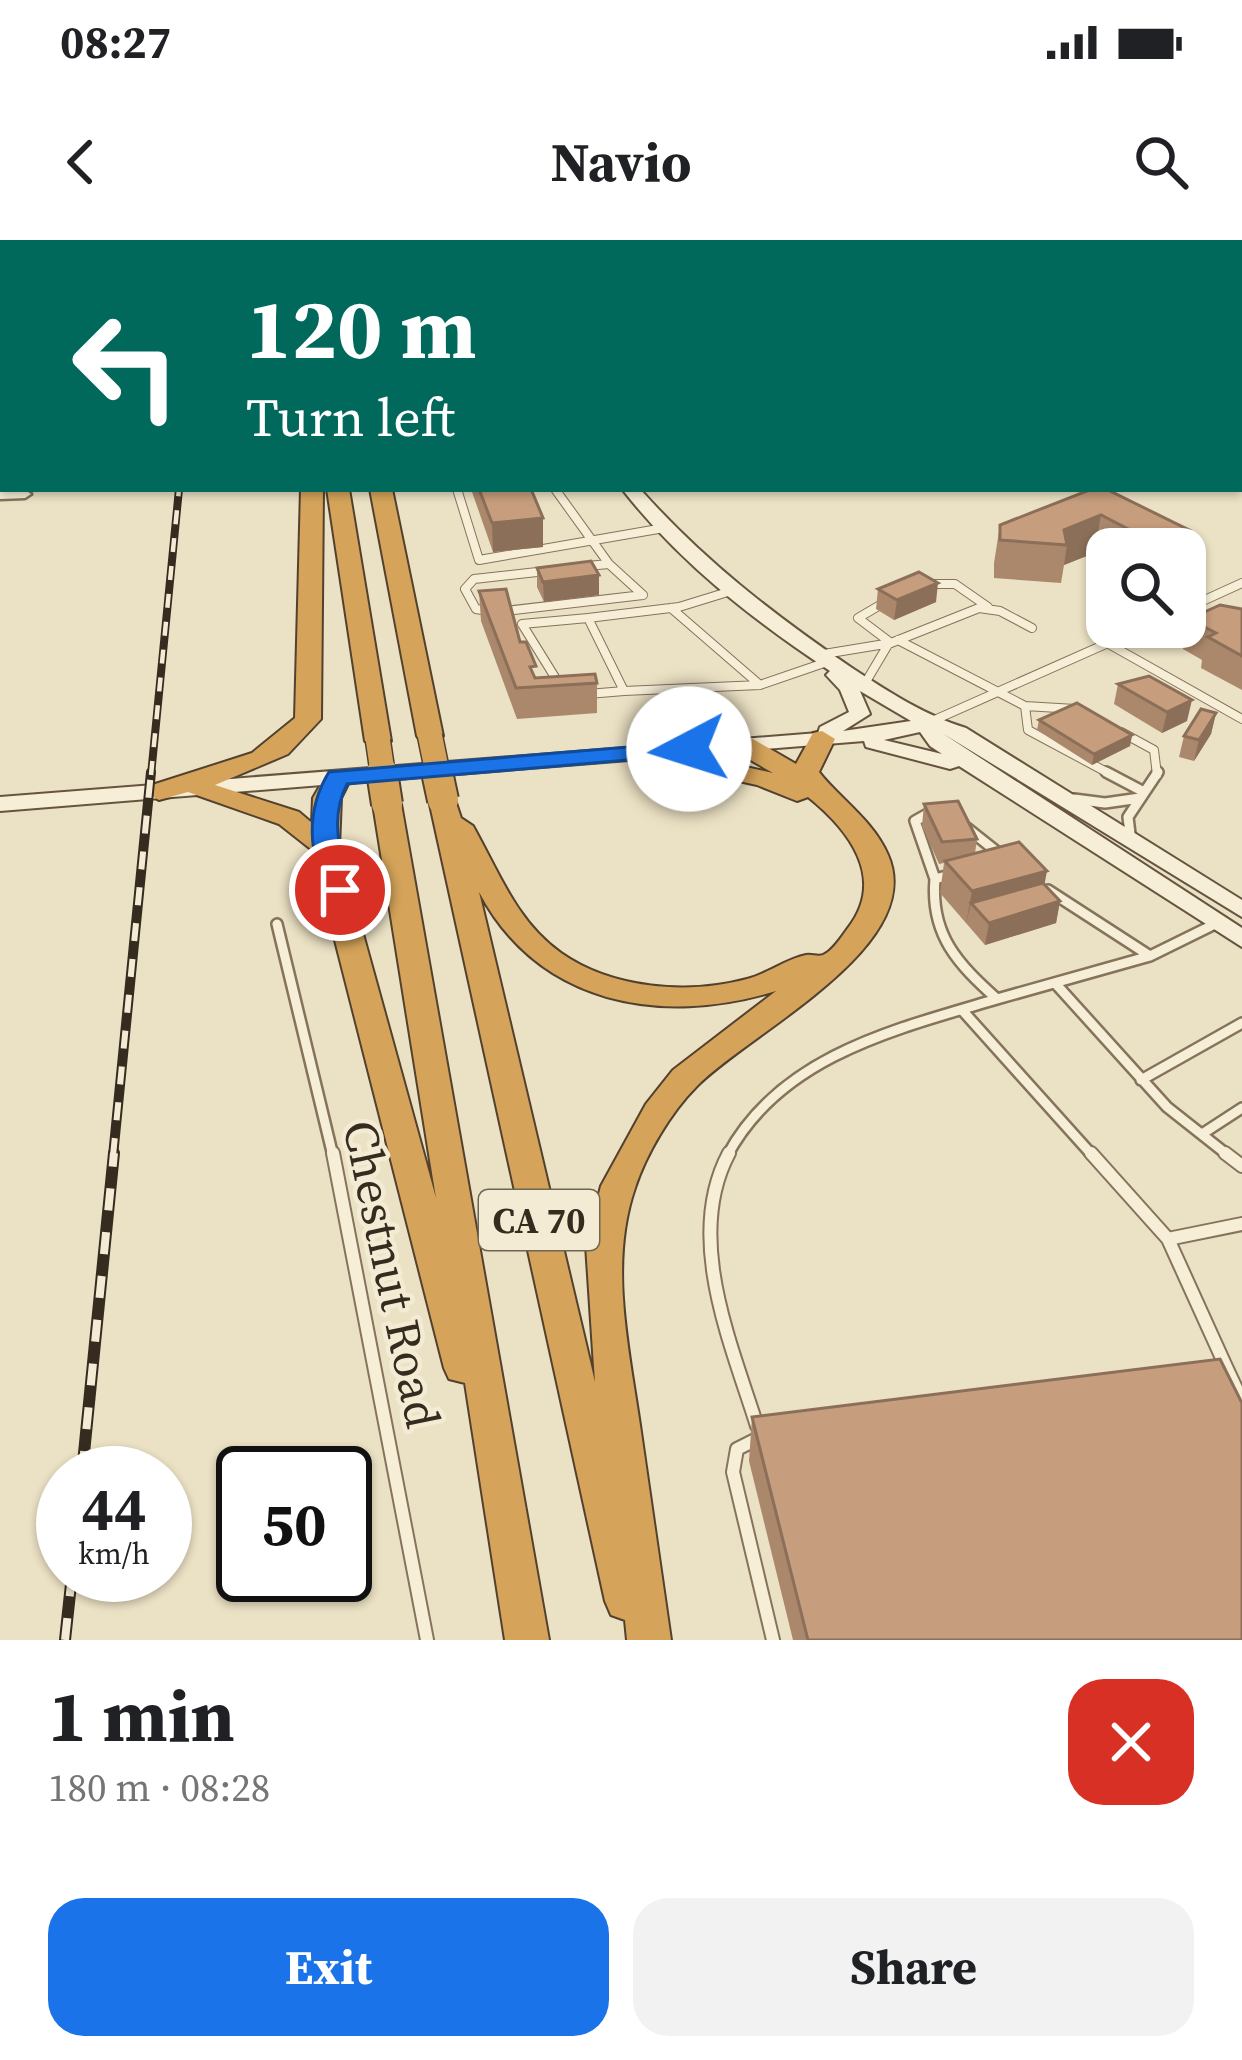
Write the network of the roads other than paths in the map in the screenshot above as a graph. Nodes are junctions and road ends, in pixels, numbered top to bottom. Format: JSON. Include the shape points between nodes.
{"nodes":[{"id":1,"x":312,"y":492,"type":"edge"},
{"id":2,"x":338,"y":492,"type":"edge"},
{"id":3,"x":382,"y":492,"type":"edge"},
{"id":4,"x":458,"y":492,"type":"edge"},
{"id":5,"x":557,"y":492,"type":"edge"},
{"id":6,"x":634,"y":492,"type":"edge"},
{"id":7,"x":25,"y":494,"type":"dead end"},
{"id":8,"x":0,"y":495,"type":"edge"},
{"id":9,"x":664,"y":528,"type":"junction"},
{"id":10,"x":596,"y":542,"type":"junction"},
{"id":11,"x":609,"y":564,"type":"junction"},
{"id":12,"x":1242,"y":583,"type":"edge"},
{"id":13,"x":731,"y":591,"type":"junction"},
{"id":14,"x":1206,"y":599,"type":"edge"},
{"id":15,"x":988,"y":607,"type":"junction"},
{"id":16,"x":670,"y":608,"type":"junction"},
{"id":17,"x":588,"y":618,"type":"junction"},
{"id":18,"x":1032,"y":628,"type":"dead end"},
{"id":19,"x":893,"y":642,"type":"junction"},
{"id":20,"x":1098,"y":648,"type":"edge"},
{"id":21,"x":1114,"y":648,"type":"edge"},
{"id":22,"x":821,"y":659,"type":"junction"},
{"id":23,"x":760,"y":685,"type":"junction"},
{"id":24,"x":864,"y":685,"type":"junction"},
{"id":25,"x":624,"y":691,"type":"junction"},
{"id":26,"x":998,"y":692,"type":"junction"},
{"id":27,"x":1025,"y":706,"type":"junction"},
{"id":28,"x":1081,"y":709,"type":"edge"},
{"id":29,"x":1242,"y":719,"type":"edge"},
{"id":30,"x":925,"y":724,"type":"junction"},
{"id":31,"x":1117,"y":729,"type":"edge"},
{"id":32,"x":832,"y":738,"type":"junction"},
{"id":33,"x":792,"y":741,"type":"junction"},
{"id":34,"x":744,"y":745,"type":"junction"},
{"id":35,"x":647,"y":754,"type":"junction"},
{"id":36,"x":982,"y":771,"type":"junction"},
{"id":37,"x":338,"y":778,"type":"junction"},
{"id":38,"x":199,"y":788,"type":"junction"},
{"id":39,"x":159,"y":791,"type":"junction"},
{"id":40,"x":823,"y":795,"type":"junction"},
{"id":41,"x":1142,"y":795,"type":"junction"},
{"id":42,"x":1062,"y":798,"type":"junction"},
{"id":43,"x":443,"y":800,"type":"junction"},
{"id":44,"x":0,"y":804,"type":"edge"},
{"id":45,"x":944,"y":812,"type":"edge"},
{"id":46,"x":955,"y":820,"type":"edge"},
{"id":47,"x":1131,"y":842,"type":"junction"},
{"id":48,"x":325,"y":847,"type":"junction"},
{"id":49,"x":990,"y":865,"type":"edge"},
{"id":50,"x":971,"y":870,"type":"edge"},
{"id":51,"x":935,"y":879,"type":"junction"},
{"id":52,"x":1039,"y":883,"type":"edge"},
{"id":53,"x":1242,"y":910,"type":"edge"},
{"id":54,"x":1217,"y":923,"type":"junction"},
{"id":55,"x":277,"y":925,"type":"dead end"},
{"id":56,"x":1242,"y":939,"type":"edge"},
{"id":57,"x":1150,"y":956,"type":"junction"},
{"id":58,"x":1055,"y":983,"type":"junction"},
{"id":59,"x":997,"y":999,"type":"junction"},
{"id":60,"x":962,"y":1010,"type":"junction"},
{"id":61,"x":1242,"y":1023,"type":"edge"},
{"id":62,"x":1141,"y":1080,"type":"junction"},
{"id":63,"x":1242,"y":1108,"type":"edge"},
{"id":64,"x":1202,"y":1134,"type":"junction"},
{"id":65,"x":1242,"y":1166,"type":"edge"},
{"id":66,"x":1242,"y":1224,"type":"edge"},
{"id":67,"x":1168,"y":1240,"type":"junction"},
{"id":68,"x":1227,"y":1369,"type":"junction"},
{"id":69,"x":1204,"y":1372,"type":"edge"},
{"id":70,"x":1242,"y":1401,"type":"edge"},
{"id":71,"x":781,"y":1434,"type":"edge"},
{"id":72,"x":761,"y":1437,"type":"junction"},
{"id":73,"x":514,"y":1566,"type":"junction"},
{"id":74,"x":427,"y":1640,"type":"edge"},
{"id":75,"x":526,"y":1640,"type":"edge"},
{"id":76,"x":634,"y":1640,"type":"edge"},
{"id":77,"x":649,"y":1640,"type":"edge"},
{"id":78,"x":773,"y":1640,"type":"edge"}],
"edges":[{"from":1,"to":39,"type":"highway","via":[[308,719],[255,762]]},
{"from":2,"to":73,"type":"highway","number":"CA 70","bridge":true},
{"from":3,"to":43,"type":"highway","number":"CA 70","bridge":true},
{"from":4,"to":10,"type":"lane","via":[[478,560]]},
{"from":5,"to":10,"type":"lane"},
{"from":6,"to":9,"type":"main road"},
{"from":7,"to":8,"type":"street"},
{"from":9,"to":10,"type":"lane"},
{"from":9,"to":13,"type":"main road"},
{"from":10,"to":11,"type":"lane"},
{"from":11,"to":11,"type":"lane","via":[[643,595],[495,612],[476,609],[465,589],[474,579]]},
{"from":12,"to":14,"type":"lane"},
{"from":13,"to":16,"type":"lane"},
{"from":13,"to":22,"type":"main road"},
{"from":15,"to":18,"type":"lane"},
{"from":15,"to":19,"type":"lane"},
{"from":15,"to":19,"type":"lane","via":[[956,584],[936,582],[859,615]]},
{"from":16,"to":17,"type":"lane"},
{"from":16,"to":23,"type":"lane"},
{"from":17,"to":25,"type":"lane"},
{"from":17,"to":25,"type":"lane","via":[[523,624],[563,690]]},
{"from":19,"to":22,"type":"lane"},
{"from":19,"to":24,"type":"lane"},
{"from":19,"to":26,"type":"lane"},
{"from":20,"to":26,"type":"lane"},
{"from":21,"to":29,"type":"lane"},
{"from":22,"to":23,"type":"lane"},
{"from":22,"to":24,"type":"main road"},
{"from":22,"to":33,"type":"main road","via":[[849,688],[860,714]]},
{"from":23,"to":25,"type":"lane"},
{"from":24,"to":30,"type":"main road"},
{"from":26,"to":27,"type":"lane"},
{"from":26,"to":30,"type":"lane"},
{"from":27,"to":28,"type":"lane"},
{"from":27,"to":41,"type":"lane","via":[[1028,730]]},
{"from":30,"to":32,"type":"main road"},
{"from":30,"to":36,"type":"main road","via":[[937,742]]},
{"from":30,"to":42,"type":"main road","via":[[959,732]]},
{"from":31,"to":41,"type":"lane","via":[[1154,750],[1158,773]]},
{"from":32,"to":33,"type":"main road"},
{"from":32,"to":36,"type":"main road"},
{"from":32,"to":40,"type":"highway","via":[[805,772]]},
{"from":33,"to":34,"type":"main road"},
{"from":34,"to":35,"type":"main road"},
{"from":34,"to":40,"type":"highway"},
{"from":35,"to":37,"type":"main road"},
{"from":35,"to":43,"type":"highway","via":[[765,779],[797,792],[840,827],[863,879],[849,927],[831,949],[773,983],[699,997],[626,991],[587,977],[557,964],[510,922]]},
{"from":36,"to":54,"type":"main road"},
{"from":37,"to":38,"type":"main road"},
{"from":37,"to":48,"type":"highway","via":[[327,798]]},
{"from":38,"to":39,"type":"main road"},
{"from":38,"to":48,"type":"highway","via":[[289,818]]},
{"from":39,"to":44,"type":"main road"},
{"from":40,"to":77,"type":"highway","via":[[872,848],[882,890],[877,909],[842,956],[716,1049],[658,1112],[619,1186],[604,1244],[606,1318]]},
{"from":41,"to":42,"type":"lane","via":[[1105,803]]},
{"from":41,"to":47,"type":"lane","via":[[1128,817]]},
{"from":42,"to":47,"type":"main road"},
{"from":43,"to":76,"type":"highway","number":"CA 70"},
{"from":45,"to":51,"type":"lane","via":[[915,821]]},
{"from":46,"to":49,"type":"lane","via":[[1008,860]]},
{"from":47,"to":53,"type":"main road"},
{"from":48,"to":73,"type":"highway"},
{"from":50,"to":51,"type":"lane"},
{"from":51,"to":59,"type":"lane","via":[[929,912],[940,938]]},
{"from":52,"to":57,"type":"lane"},
{"from":54,"to":56,"type":"main road"},
{"from":54,"to":57,"type":"lane"},
{"from":55,"to":74,"type":"lane","name":"Chestnut Road","via":[[335,1163]]},
{"from":57,"to":58,"type":"lane"},
{"from":58,"to":59,"type":"lane"},
{"from":58,"to":62,"type":"lane"},
{"from":59,"to":60,"type":"lane"},
{"from":60,"to":67,"type":"lane"},
{"from":60,"to":72,"type":"lane","via":[[811,1066],[763,1102],[736,1136],[711,1221],[720,1292]]},
{"from":61,"to":62,"type":"lane"},
{"from":62,"to":64,"type":"lane"},
{"from":63,"to":64,"type":"lane"},
{"from":64,"to":65,"type":"lane"},
{"from":66,"to":67,"type":"lane"},
{"from":67,"to":68,"type":"lane"},
{"from":68,"to":69,"type":"lane"},
{"from":68,"to":70,"type":"lane"},
{"from":71,"to":72,"type":"lane"},
{"from":72,"to":78,"type":"lane","via":[[737,1449],[733,1472]]},
{"from":73,"to":75,"type":"highway","number":"CA 70"}]}
